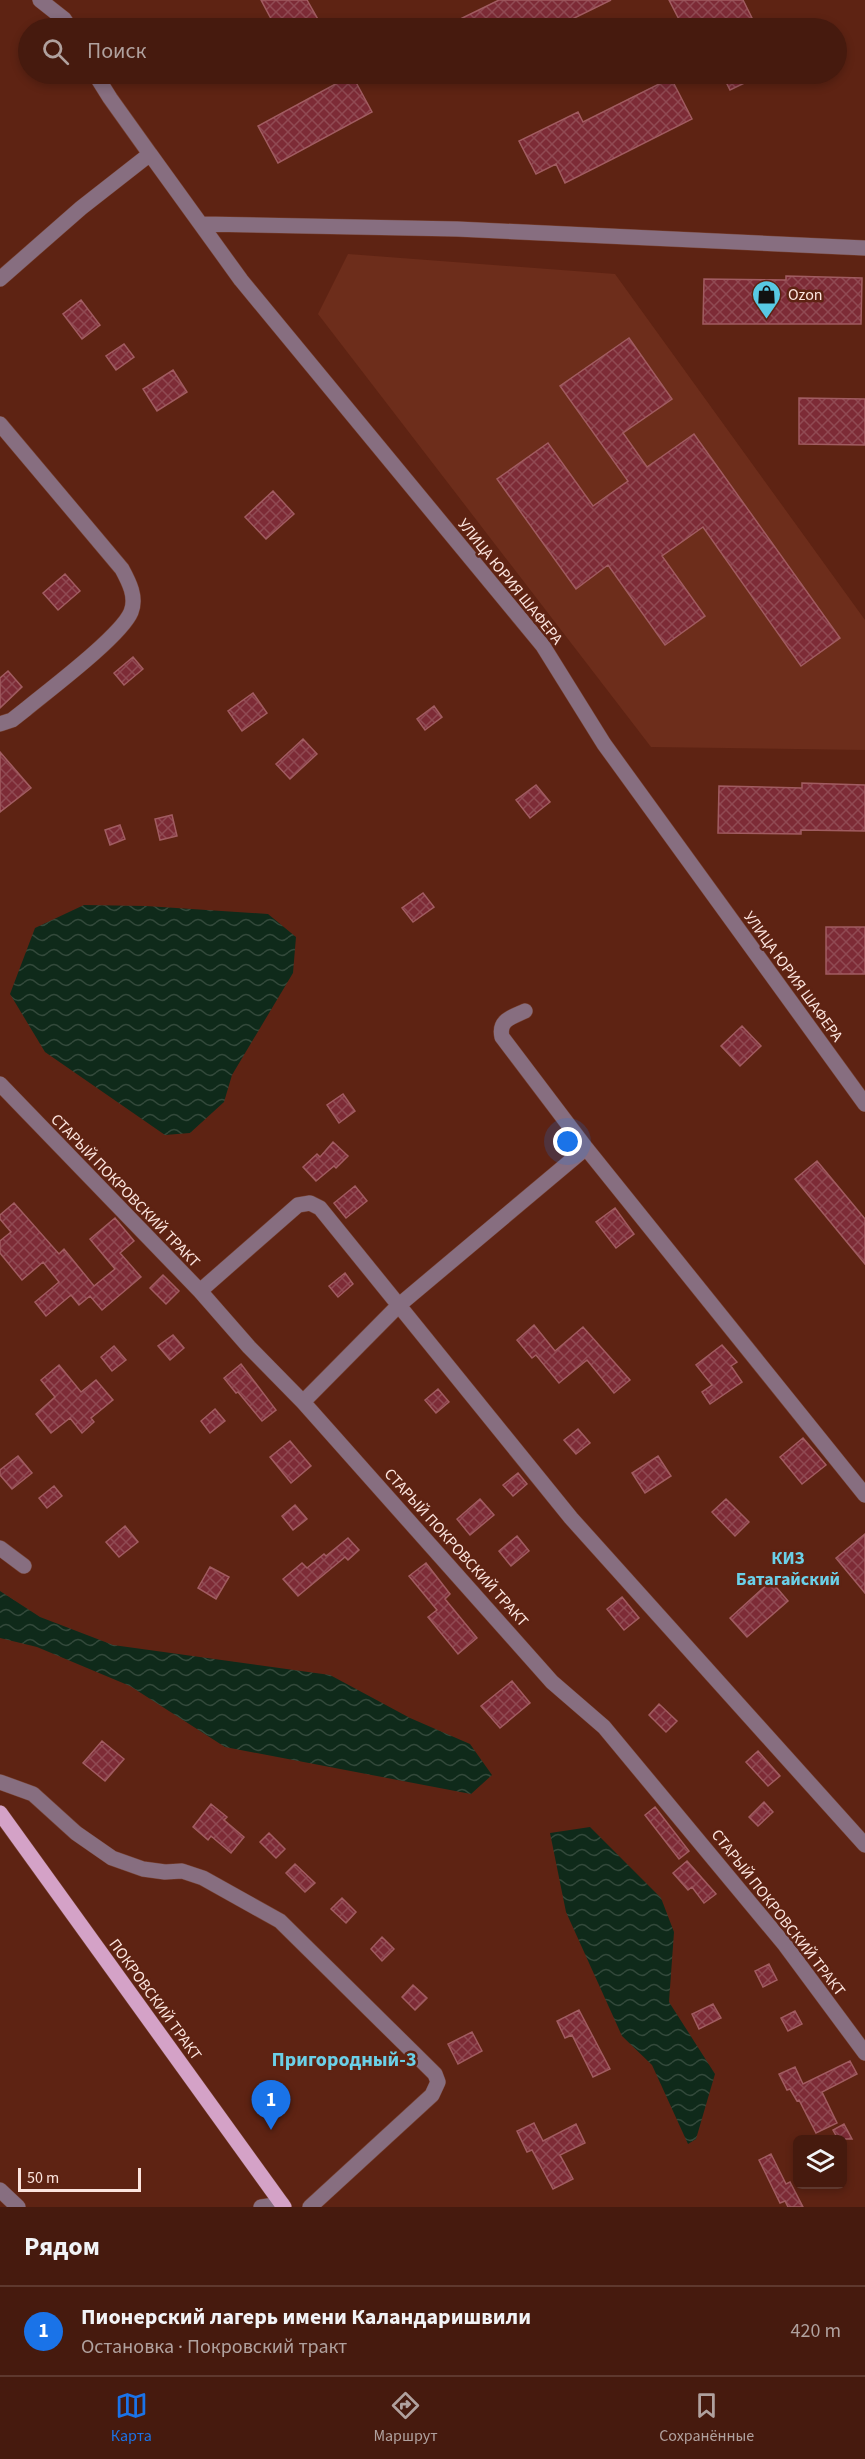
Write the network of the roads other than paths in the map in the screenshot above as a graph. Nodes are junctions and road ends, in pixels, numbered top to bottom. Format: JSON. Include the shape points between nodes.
{"nodes":[{"id":1,"x":40,"y":0,"type":"edge"},
{"id":2,"x":63,"y":18,"type":"edge"},
{"id":3,"x":102,"y":84,"type":"edge"},
{"id":4,"x":150,"y":154,"type":"junction"},
{"id":5,"x":201,"y":224,"type":"junction"},
{"id":6,"x":865,"y":248,"type":"edge"},
{"id":7,"x":0,"y":279,"type":"edge"},
{"id":8,"x":0,"y":424,"type":"edge"},
{"id":9,"x":0,"y":724,"type":"edge"},
{"id":10,"x":525,"y":1011,"type":"dead end"},
{"id":11,"x":0,"y":1084,"type":"edge"},
{"id":12,"x":865,"y":1104,"type":"edge"},
{"id":13,"x":586,"y":1148,"type":"junction"},
{"id":14,"x":200,"y":1291,"type":"junction"},
{"id":15,"x":398,"y":1306,"type":"junction"},
{"id":16,"x":303,"y":1402,"type":"junction"},
{"id":17,"x":865,"y":1495,"type":"edge"},
{"id":18,"x":0,"y":1548,"type":"edge"},
{"id":19,"x":24,"y":1566,"type":"dead end"},
{"id":20,"x":0,"y":1782,"type":"edge"},
{"id":21,"x":0,"y":1813,"type":"edge"},
{"id":22,"x":865,"y":1845,"type":"edge"},
{"id":23,"x":865,"y":2053,"type":"edge"},
{"id":24,"x":0,"y":2190,"type":"edge"},
{"id":25,"x":283,"y":2206,"type":"edge"},
{"id":26,"x":18,"y":2207,"type":"edge"},
{"id":27,"x":261,"y":2207,"type":"edge"},
{"id":28,"x":310,"y":2207,"type":"edge"}],
"edges":[{"from":1,"to":2,"type":"street"},
{"from":3,"to":4,"type":"street","name":"УЛИЦА ЮРИЯ ШАФЕРА"},
{"from":4,"to":5,"type":"street","name":"УЛИЦА ЮРИЯ ШАФЕРА"},
{"from":4,"to":7,"type":"street"},
{"from":5,"to":6,"type":"street","via":[[445,228]]},
{"from":5,"to":12,"type":"street","name":"УЛИЦА ЮРИЯ ШАФЕРА","via":[[241,280],[543,646],[604,744]]},
{"from":8,"to":9,"type":"street","via":[[122,569],[132,589],[131,611],[120,629],[26,709]]},
{"from":10,"to":13,"type":"street","via":[[504,1021],[502,1037]]},
{"from":11,"to":14,"type":"street","name":"СТАРЫЙ ПОКРОВСКИЙ ТРАКТ"},
{"from":13,"to":15,"type":"street"},
{"from":13,"to":17,"type":"street"},
{"from":14,"to":15,"type":"street","via":[[298,1205],[310,1203],[320,1208]]},
{"from":14,"to":16,"type":"street","name":"СТАРЫЙ ПОКРОВСКИЙ ТРАКТ"},
{"from":15,"to":16,"type":"street"},
{"from":15,"to":22,"type":"street","via":[[571,1518]]},
{"from":16,"to":23,"type":"street","name":"СТАРЫЙ ПОКРОВСКИЙ ТРАКТ","via":[[552,1682],[604,1727],[646,1775],[785,1945]]},
{"from":18,"to":19,"type":"street"},
{"from":20,"to":28,"type":"street","via":[[33,1794],[76,1833],[112,1858],[143,1869],[182,1871],[203,1878],[280,1921],[435,2074],[438,2082],[432,2094]]},
{"from":21,"to":25,"type":"main road","name":"ПОКРОВСКИЙ ТРАКТ"},
{"from":24,"to":26,"type":"street"},
{"from":25,"to":27,"type":"street"}]}
